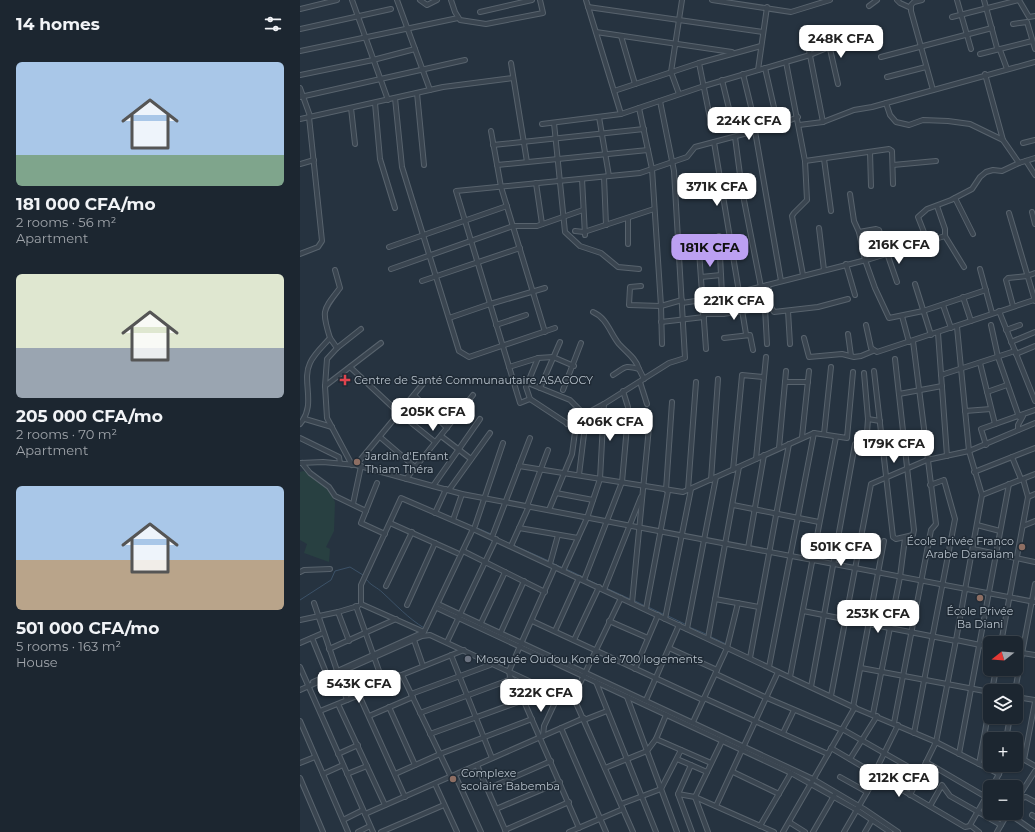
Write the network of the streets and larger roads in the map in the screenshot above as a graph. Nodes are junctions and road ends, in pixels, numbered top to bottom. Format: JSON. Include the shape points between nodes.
{"nodes":[{"id":1,"x":337,"y":0,"type":"edge"},
{"id":2,"x":352,"y":0,"type":"edge"},
{"id":3,"x":396,"y":0,"type":"edge"},
{"id":4,"x":420,"y":0,"type":"edge"},
{"id":5,"x":437,"y":0,"type":"edge"},
{"id":6,"x":451,"y":0,"type":"edge"},
{"id":7,"x":532,"y":0,"type":"edge"},
{"id":8,"x":540,"y":0,"type":"edge"},
{"id":9,"x":586,"y":0,"type":"edge"},
{"id":10,"x":682,"y":0,"type":"edge"},
{"id":11,"x":712,"y":0,"type":"edge"},
{"id":12,"x":830,"y":0,"type":"edge"},
{"id":13,"x":877,"y":0,"type":"edge"},
{"id":14,"x":897,"y":0,"type":"edge"},
{"id":15,"x":922,"y":0,"type":"edge"},
{"id":16,"x":957,"y":0,"type":"edge"},
{"id":17,"x":984,"y":0,"type":"edge"},
{"id":18,"x":1019,"y":0,"type":"edge"},
{"id":19,"x":869,"y":6,"type":"dead end"},
{"id":20,"x":588,"y":7,"type":"junction"},
{"id":21,"x":767,"y":7,"type":"junction"},
{"id":22,"x":987,"y":7,"type":"junction"},
{"id":23,"x":911,"y":8,"type":"junction"},
{"id":24,"x":300,"y":9,"type":"edge"},
{"id":25,"x":391,"y":9,"type":"dead end"},
{"id":26,"x":480,"y":12,"type":"dead end"},
{"id":27,"x":961,"y":14,"type":"junction"},
{"id":28,"x":358,"y":16,"type":"junction"},
{"id":29,"x":1035,"y":16,"type":"edge"},
{"id":30,"x":952,"y":17,"type":"dead end"},
{"id":31,"x":458,"y":18,"type":"junction"},
{"id":32,"x":679,"y":20,"type":"junction"},
{"id":33,"x":1013,"y":24,"type":"dead end"},
{"id":34,"x":407,"y":28,"type":"junction"},
{"id":35,"x":992,"y":28,"type":"junction"},
{"id":36,"x":300,"y":29,"type":"edge"},
{"id":37,"x":596,"y":32,"type":"junction"},
{"id":38,"x":763,"y":32,"type":"junction"},
{"id":39,"x":806,"y":34,"type":"dead end"},
{"id":40,"x":967,"y":35,"type":"junction"},
{"id":41,"x":621,"y":36,"type":"junction"},
{"id":42,"x":365,"y":37,"type":"junction"},
{"id":43,"x":1032,"y":40,"type":"junction"},
{"id":44,"x":675,"y":44,"type":"junction"},
{"id":45,"x":761,"y":46,"type":"junction"},
{"id":46,"x":920,"y":46,"type":"junction"},
{"id":47,"x":415,"y":49,"type":"junction"},
{"id":48,"x":970,"y":49,"type":"dead end"},
{"id":49,"x":998,"y":49,"type":"junction"},
{"id":50,"x":1035,"y":49,"type":"edge"},
{"id":51,"x":300,"y":51,"type":"edge"},
{"id":52,"x":734,"y":52,"type":"junction"},
{"id":53,"x":980,"y":54,"type":"dead end"},
{"id":54,"x":810,"y":55,"type":"junction"},
{"id":55,"x":881,"y":57,"type":"dead end"},
{"id":56,"x":373,"y":60,"type":"junction"},
{"id":57,"x":465,"y":60,"type":"dead end"},
{"id":58,"x":786,"y":62,"type":"junction"},
{"id":59,"x":1035,"y":62,"type":"edge"},
{"id":60,"x":510,"y":63,"type":"dead end"},
{"id":61,"x":699,"y":63,"type":"junction"},
{"id":62,"x":926,"y":67,"type":"junction"},
{"id":63,"x":765,"y":68,"type":"junction"},
{"id":64,"x":1007,"y":69,"type":"junction"},
{"id":65,"x":422,"y":70,"type":"junction"},
{"id":66,"x":758,"y":70,"type":"junction"},
{"id":67,"x":671,"y":72,"type":"junction"},
{"id":68,"x":743,"y":74,"type":"junction"},
{"id":69,"x":985,"y":74,"type":"junction"},
{"id":70,"x":300,"y":75,"type":"edge"},
{"id":71,"x":887,"y":77,"type":"dead end"},
{"id":72,"x":513,"y":78,"type":"junction"},
{"id":73,"x":380,"y":79,"type":"junction"},
{"id":74,"x":722,"y":80,"type":"junction"},
{"id":75,"x":635,"y":84,"type":"junction"},
{"id":76,"x":838,"y":84,"type":"dead end"},
{"id":77,"x":704,"y":86,"type":"junction"},
{"id":78,"x":300,"y":88,"type":"edge"},
{"id":79,"x":430,"y":90,"type":"junction"},
{"id":80,"x":933,"y":90,"type":"junction"},
{"id":81,"x":614,"y":91,"type":"junction"},
{"id":82,"x":417,"y":93,"type":"junction"},
{"id":83,"x":679,"y":94,"type":"junction"},
{"id":84,"x":302,"y":97,"type":"edge"},
{"id":85,"x":396,"y":98,"type":"junction"},
{"id":86,"x":388,"y":100,"type":"junction"},
{"id":87,"x":660,"y":101,"type":"junction"},
{"id":88,"x":375,"y":103,"type":"junction"},
{"id":89,"x":886,"y":103,"type":"junction"},
{"id":90,"x":351,"y":108,"type":"junction"},
{"id":91,"x":639,"y":108,"type":"junction"},
{"id":92,"x":752,"y":111,"type":"dead end"},
{"id":93,"x":620,"y":114,"type":"junction"},
{"id":94,"x":310,"y":117,"type":"junction"},
{"id":95,"x":599,"y":117,"type":"junction"},
{"id":96,"x":798,"y":117,"type":"junction"},
{"id":97,"x":300,"y":119,"type":"edge"},
{"id":98,"x":732,"y":121,"type":"dead end"},
{"id":99,"x":823,"y":122,"type":"junction"},
{"id":100,"x":554,"y":123,"type":"junction"},
{"id":101,"x":711,"y":123,"type":"dead end"},
{"id":102,"x":542,"y":124,"type":"dead end"},
{"id":103,"x":778,"y":125,"type":"junction"},
{"id":104,"x":799,"y":125,"type":"junction"},
{"id":105,"x":644,"y":129,"type":"junction"},
{"id":106,"x":491,"y":130,"type":"dead end"},
{"id":107,"x":755,"y":131,"type":"junction"},
{"id":108,"x":602,"y":134,"type":"junction"},
{"id":109,"x":734,"y":136,"type":"junction"},
{"id":110,"x":555,"y":138,"type":"junction"},
{"id":111,"x":1003,"y":140,"type":"junction"},
{"id":112,"x":1035,"y":140,"type":"edge"},
{"id":113,"x":524,"y":142,"type":"junction"},
{"id":114,"x":714,"y":142,"type":"junction"},
{"id":115,"x":355,"y":144,"type":"dead end"},
{"id":116,"x":1023,"y":144,"type":"dead end"},
{"id":117,"x":493,"y":145,"type":"junction"},
{"id":118,"x":648,"y":150,"type":"junction"},
{"id":119,"x":870,"y":152,"type":"junction"},
{"id":120,"x":606,"y":154,"type":"junction"},
{"id":121,"x":824,"y":158,"type":"junction"},
{"id":122,"x":1035,"y":158,"type":"edge"},
{"id":123,"x":557,"y":159,"type":"junction"},
{"id":124,"x":314,"y":160,"type":"junction"},
{"id":125,"x":936,"y":160,"type":"dead end"},
{"id":126,"x":1026,"y":161,"type":"junction"},
{"id":127,"x":527,"y":162,"type":"junction"},
{"id":128,"x":805,"y":162,"type":"junction"},
{"id":129,"x":673,"y":163,"type":"junction"},
{"id":130,"x":1019,"y":163,"type":"junction"},
{"id":131,"x":300,"y":164,"type":"edge"},
{"id":132,"x":424,"y":165,"type":"dead end"},
{"id":133,"x":893,"y":165,"type":"junction"},
{"id":134,"x":497,"y":166,"type":"junction"},
{"id":135,"x":652,"y":170,"type":"junction"},
{"id":136,"x":1035,"y":175,"type":"edge"},
{"id":137,"x":607,"y":176,"type":"junction"},
{"id":138,"x":582,"y":179,"type":"junction"},
{"id":139,"x":560,"y":181,"type":"junction"},
{"id":140,"x":536,"y":184,"type":"junction"},
{"id":141,"x":893,"y":184,"type":"dead end"},
{"id":142,"x":871,"y":186,"type":"dead end"},
{"id":143,"x":501,"y":187,"type":"junction"},
{"id":144,"x":850,"y":194,"type":"dead end"},
{"id":145,"x":955,"y":198,"type":"junction"},
{"id":146,"x":507,"y":206,"type":"junction"},
{"id":147,"x":937,"y":206,"type":"junction"},
{"id":148,"x":395,"y":208,"type":"dead end"},
{"id":149,"x":654,"y":209,"type":"junction"},
{"id":150,"x":583,"y":210,"type":"junction"},
{"id":151,"x":831,"y":211,"type":"dead end"},
{"id":152,"x":1032,"y":212,"type":"dead end"},
{"id":153,"x":1009,"y":213,"type":"dead end"},
{"id":154,"x":563,"y":217,"type":"junction"},
{"id":155,"x":628,"y":218,"type":"junction"},
{"id":156,"x":465,"y":221,"type":"junction"},
{"id":157,"x":542,"y":224,"type":"junction"},
{"id":158,"x":1035,"y":224,"type":"edge"},
{"id":159,"x":606,"y":225,"type":"junction"},
{"id":160,"x":513,"y":226,"type":"junction"},
{"id":161,"x":819,"y":228,"type":"dead end"},
{"id":162,"x":575,"y":231,"type":"dead end"},
{"id":163,"x":859,"y":232,"type":"junction"},
{"id":164,"x":584,"y":234,"type":"junction"},
{"id":165,"x":973,"y":234,"type":"dead end"},
{"id":166,"x":423,"y":235,"type":"junction"},
{"id":167,"x":719,"y":236,"type":"dead end"},
{"id":168,"x":945,"y":236,"type":"junction"},
{"id":169,"x":698,"y":237,"type":"dead end"},
{"id":170,"x":927,"y":240,"type":"junction"},
{"id":171,"x":471,"y":241,"type":"junction"},
{"id":172,"x":628,"y":244,"type":"dead end"},
{"id":173,"x":389,"y":247,"type":"dead end"},
{"id":174,"x":520,"y":248,"type":"junction"},
{"id":175,"x":300,"y":254,"type":"edge"},
{"id":176,"x":887,"y":254,"type":"junction"},
{"id":177,"x":430,"y":256,"type":"junction"},
{"id":178,"x":865,"y":260,"type":"junction"},
{"id":179,"x":477,"y":262,"type":"junction"},
{"id":180,"x":846,"y":264,"type":"junction"},
{"id":181,"x":964,"y":267,"type":"dead end"},
{"id":182,"x":391,"y":269,"type":"dead end"},
{"id":183,"x":639,"y":269,"type":"dead end"},
{"id":184,"x":980,"y":269,"type":"dead end"},
{"id":185,"x":336,"y":270,"type":"dead end"},
{"id":186,"x":824,"y":270,"type":"junction"},
{"id":187,"x":1035,"y":273,"type":"edge"},
{"id":188,"x":721,"y":275,"type":"junction"},
{"id":189,"x":803,"y":275,"type":"junction"},
{"id":190,"x":436,"y":276,"type":"junction"},
{"id":191,"x":1027,"y":276,"type":"junction"},
{"id":192,"x":701,"y":277,"type":"junction"},
{"id":193,"x":422,"y":281,"type":"dead end"},
{"id":194,"x":781,"y":281,"type":"junction"},
{"id":195,"x":897,"y":282,"type":"dead end"},
{"id":196,"x":915,"y":284,"type":"dead end"},
{"id":197,"x":641,"y":286,"type":"dead end"},
{"id":198,"x":768,"y":286,"type":"junction"},
{"id":199,"x":761,"y":287,"type":"junction"},
{"id":200,"x":545,"y":288,"type":"dead end"},
{"id":201,"x":986,"y":290,"type":"junction"},
{"id":202,"x":533,"y":291,"type":"junction"},
{"id":203,"x":740,"y":292,"type":"junction"},
{"id":204,"x":856,"y":296,"type":"dead end"},
{"id":205,"x":963,"y":297,"type":"junction"},
{"id":206,"x":848,"y":299,"type":"dead end"},
{"id":207,"x":702,"y":300,"type":"junction"},
{"id":208,"x":1035,"y":301,"type":"edge"},
{"id":209,"x":682,"y":302,"type":"junction"},
{"id":210,"x":490,"y":304,"type":"junction"},
{"id":211,"x":943,"y":305,"type":"junction"},
{"id":212,"x":661,"y":306,"type":"junction"},
{"id":213,"x":1013,"y":306,"type":"junction"},
{"id":214,"x":771,"y":307,"type":"junction"},
{"id":215,"x":765,"y":308,"type":"junction"},
{"id":216,"x":743,"y":311,"type":"junction"},
{"id":217,"x":788,"y":311,"type":"junction"},
{"id":218,"x":923,"y":311,"type":"junction"},
{"id":219,"x":999,"y":311,"type":"junction"},
{"id":220,"x":593,"y":312,"type":"dead end"},
{"id":221,"x":992,"y":313,"type":"junction"},
{"id":222,"x":526,"y":314,"type":"dead end"},
{"id":223,"x":723,"y":314,"type":"junction"},
{"id":224,"x":704,"y":315,"type":"junction"},
{"id":225,"x":902,"y":316,"type":"junction"},
{"id":226,"x":449,"y":318,"type":"junction"},
{"id":227,"x":683,"y":319,"type":"junction"},
{"id":228,"x":971,"y":321,"type":"junction"},
{"id":229,"x":661,"y":322,"type":"junction"},
{"id":230,"x":496,"y":325,"type":"junction"},
{"id":231,"x":991,"y":325,"type":"dead end"},
{"id":232,"x":1020,"y":325,"type":"dead end"},
{"id":233,"x":866,"y":326,"type":"dead end"},
{"id":234,"x":957,"y":327,"type":"junction"},
{"id":235,"x":555,"y":328,"type":"dead end"},
{"id":236,"x":951,"y":328,"type":"junction"},
{"id":237,"x":361,"y":329,"type":"dead end"},
{"id":238,"x":1006,"y":330,"type":"junction"},
{"id":239,"x":545,"y":332,"type":"junction"},
{"id":240,"x":1035,"y":332,"type":"edge"},
{"id":241,"x":938,"y":333,"type":"junction"},
{"id":242,"x":746,"y":334,"type":"junction"},
{"id":243,"x":848,"y":334,"type":"dead end"},
{"id":244,"x":930,"y":335,"type":"junction"},
{"id":245,"x":330,"y":338,"type":"junction"},
{"id":246,"x":724,"y":338,"type":"dead end"},
{"id":247,"x":804,"y":338,"type":"dead end"},
{"id":248,"x":911,"y":341,"type":"junction"},
{"id":249,"x":560,"y":342,"type":"dead end"},
{"id":250,"x":1011,"y":342,"type":"junction"},
{"id":251,"x":381,"y":343,"type":"dead end"},
{"id":252,"x":582,"y":343,"type":"dead end"},
{"id":253,"x":662,"y":344,"type":"dead end"},
{"id":254,"x":767,"y":344,"type":"dead end"},
{"id":255,"x":790,"y":344,"type":"dead end"},
{"id":256,"x":502,"y":346,"type":"junction"},
{"id":257,"x":1035,"y":346,"type":"edge"},
{"id":258,"x":337,"y":348,"type":"junction"},
{"id":259,"x":706,"y":349,"type":"dead end"},
{"id":260,"x":753,"y":350,"type":"dead end"},
{"id":261,"x":873,"y":351,"type":"junction"},
{"id":262,"x":1016,"y":353,"type":"junction"},
{"id":263,"x":851,"y":356,"type":"junction"},
{"id":264,"x":553,"y":357,"type":"junction"},
{"id":265,"x":766,"y":357,"type":"dead end"},
{"id":266,"x":998,"y":357,"type":"junction"},
{"id":267,"x":538,"y":358,"type":"junction"},
{"id":268,"x":895,"y":359,"type":"dead end"},
{"id":269,"x":980,"y":363,"type":"junction"},
{"id":270,"x":574,"y":366,"type":"junction"},
{"id":271,"x":350,"y":367,"type":"junction"},
{"id":272,"x":509,"y":367,"type":"junction"},
{"id":273,"x":831,"y":367,"type":"dead end"},
{"id":274,"x":639,"y":369,"type":"junction"},
{"id":275,"x":961,"y":370,"type":"junction"},
{"id":276,"x":786,"y":371,"type":"dead end"},
{"id":277,"x":809,"y":371,"type":"dead end"},
{"id":278,"x":874,"y":371,"type":"dead end"},
{"id":279,"x":853,"y":372,"type":"dead end"},
{"id":280,"x":864,"y":372,"type":"dead end"},
{"id":281,"x":613,"y":375,"type":"dead end"},
{"id":282,"x":941,"y":375,"type":"junction"},
{"id":283,"x":763,"y":377,"type":"junction"},
{"id":284,"x":718,"y":379,"type":"dead end"},
{"id":285,"x":426,"y":380,"type":"dead end"},
{"id":286,"x":642,"y":380,"type":"junction"},
{"id":287,"x":696,"y":382,"type":"dead end"},
{"id":288,"x":785,"y":382,"type":"junction"},
{"id":289,"x":808,"y":382,"type":"junction"},
{"id":290,"x":528,"y":383,"type":"junction"},
{"id":291,"x":1007,"y":385,"type":"junction"},
{"id":292,"x":325,"y":386,"type":"junction"},
{"id":293,"x":942,"y":386,"type":"junction"},
{"id":294,"x":540,"y":388,"type":"junction"},
{"id":295,"x":563,"y":390,"type":"dead end"},
{"id":296,"x":919,"y":390,"type":"junction"},
{"id":297,"x":623,"y":391,"type":"junction"},
{"id":298,"x":987,"y":392,"type":"junction"},
{"id":299,"x":1034,"y":393,"type":"edge"},
{"id":300,"x":899,"y":394,"type":"junction"},
{"id":301,"x":414,"y":395,"type":"junction"},
{"id":302,"x":473,"y":395,"type":"dead end"},
{"id":303,"x":530,"y":399,"type":"junction"},
{"id":304,"x":1035,"y":400,"type":"edge"},
{"id":305,"x":672,"y":402,"type":"dead end"},
{"id":306,"x":604,"y":404,"type":"junction"},
{"id":307,"x":647,"y":404,"type":"dead end"},
{"id":308,"x":628,"y":407,"type":"dead end"},
{"id":309,"x":991,"y":409,"type":"junction"},
{"id":310,"x":1035,"y":410,"type":"edge"},
{"id":311,"x":965,"y":411,"type":"junction"},
{"id":312,"x":399,"y":413,"type":"junction"},
{"id":313,"x":584,"y":414,"type":"junction"},
{"id":314,"x":628,"y":415,"type":"dead end"},
{"id":315,"x":1021,"y":416,"type":"junction"},
{"id":316,"x":650,"y":417,"type":"dead end"},
{"id":317,"x":305,"y":419,"type":"junction"},
{"id":318,"x":480,"y":419,"type":"dead end"},
{"id":319,"x":868,"y":419,"type":"junction"},
{"id":320,"x":880,"y":421,"type":"junction"},
{"id":321,"x":1035,"y":423,"type":"edge"},
{"id":322,"x":300,"y":424,"type":"edge"},
{"id":323,"x":567,"y":424,"type":"junction"},
{"id":324,"x":994,"y":424,"type":"junction"},
{"id":325,"x":585,"y":426,"type":"dead end"},
{"id":326,"x":332,"y":427,"type":"junction"},
{"id":327,"x":447,"y":428,"type":"junction"},
{"id":328,"x":1018,"y":430,"type":"junction"},
{"id":329,"x":490,"y":432,"type":"dead end"},
{"id":330,"x":814,"y":433,"type":"junction"},
{"id":331,"x":824,"y":434,"type":"junction"},
{"id":332,"x":441,"y":436,"type":"junction"},
{"id":333,"x":380,"y":437,"type":"junction"},
{"id":334,"x":802,"y":437,"type":"junction"},
{"id":335,"x":836,"y":437,"type":"junction"},
{"id":336,"x":300,"y":438,"type":"edge"},
{"id":337,"x":530,"y":438,"type":"dead end"},
{"id":338,"x":435,"y":442,"type":"junction"},
{"id":339,"x":503,"y":442,"type":"dead end"},
{"id":340,"x":790,"y":444,"type":"junction"},
{"id":341,"x":855,"y":444,"type":"dead end"},
{"id":342,"x":986,"y":444,"type":"junction"},
{"id":343,"x":866,"y":447,"type":"dead end"},
{"id":344,"x":779,"y":448,"type":"junction"},
{"id":345,"x":1035,"y":448,"type":"edge"},
{"id":346,"x":458,"y":450,"type":"junction"},
{"id":347,"x":548,"y":450,"type":"dead end"},
{"id":348,"x":969,"y":451,"type":"junction"},
{"id":349,"x":764,"y":455,"type":"junction"},
{"id":350,"x":947,"y":456,"type":"junction"},
{"id":351,"x":1012,"y":457,"type":"junction"},
{"id":352,"x":471,"y":459,"type":"junction"},
{"id":353,"x":756,"y":459,"type":"junction"},
{"id":354,"x":926,"y":460,"type":"junction"},
{"id":355,"x":301,"y":463,"type":"edge"},
{"id":356,"x":340,"y":463,"type":"junction"},
{"id":357,"x":356,"y":465,"type":"junction"},
{"id":358,"x":519,"y":466,"type":"junction"},
{"id":359,"x":415,"y":467,"type":"junction"},
{"id":360,"x":739,"y":467,"type":"junction"},
{"id":361,"x":907,"y":467,"type":"junction"},
{"id":362,"x":541,"y":469,"type":"junction"},
{"id":363,"x":733,"y":470,"type":"junction"},
{"id":364,"x":974,"y":472,"type":"junction"},
{"id":365,"x":564,"y":473,"type":"junction"},
{"id":366,"x":1035,"y":474,"type":"edge"},
{"id":367,"x":579,"y":475,"type":"junction"},
{"id":368,"x":716,"y":477,"type":"junction"},
{"id":369,"x":886,"y":477,"type":"junction"},
{"id":370,"x":406,"y":478,"type":"junction"},
{"id":371,"x":600,"y":479,"type":"junction"},
{"id":372,"x":1022,"y":479,"type":"junction"},
{"id":373,"x":711,"y":480,"type":"junction"},
{"id":374,"x":622,"y":482,"type":"junction"},
{"id":375,"x":377,"y":483,"type":"dead end"},
{"id":376,"x":1009,"y":484,"type":"junction"},
{"id":377,"x":930,"y":485,"type":"junction"},
{"id":378,"x":433,"y":486,"type":"junction"},
{"id":379,"x":643,"y":486,"type":"junction"},
{"id":380,"x":689,"y":489,"type":"junction"},
{"id":381,"x":447,"y":490,"type":"junction"},
{"id":382,"x":667,"y":491,"type":"junction"},
{"id":383,"x":556,"y":493,"type":"junction"},
{"id":384,"x":462,"y":494,"type":"junction"},
{"id":385,"x":642,"y":494,"type":"junction"},
{"id":386,"x":1035,"y":494,"type":"edge"},
{"id":387,"x":982,"y":495,"type":"junction"},
{"id":388,"x":484,"y":497,"type":"junction"},
{"id":389,"x":1028,"y":497,"type":"junction"},
{"id":390,"x":593,"y":500,"type":"junction"},
{"id":391,"x":505,"y":501,"type":"junction"},
{"id":392,"x":353,"y":504,"type":"junction"},
{"id":393,"x":733,"y":505,"type":"junction"},
{"id":394,"x":528,"y":506,"type":"junction"},
{"id":395,"x":549,"y":510,"type":"junction"},
{"id":396,"x":755,"y":510,"type":"junction"},
{"id":397,"x":366,"y":511,"type":"junction"},
{"id":398,"x":435,"y":513,"type":"junction"},
{"id":399,"x":777,"y":514,"type":"junction"},
{"id":400,"x":587,"y":518,"type":"junction"},
{"id":401,"x":798,"y":518,"type":"junction"},
{"id":402,"x":452,"y":520,"type":"junction"},
{"id":403,"x":1035,"y":521,"type":"edge"},
{"id":404,"x":607,"y":522,"type":"junction"},
{"id":405,"x":819,"y":522,"type":"junction"},
{"id":406,"x":390,"y":523,"type":"junction"},
{"id":407,"x":977,"y":525,"type":"junction"},
{"id":408,"x":630,"y":526,"type":"junction"},
{"id":409,"x":1023,"y":526,"type":"junction"},
{"id":410,"x":474,"y":527,"type":"junction"},
{"id":411,"x":519,"y":528,"type":"junction"},
{"id":412,"x":640,"y":528,"type":"junction"},
{"id":413,"x":1000,"y":531,"type":"junction"},
{"id":414,"x":412,"y":532,"type":"junction"},
{"id":415,"x":660,"y":532,"type":"junction"},
{"id":416,"x":385,"y":534,"type":"junction"},
{"id":417,"x":558,"y":535,"type":"junction"},
{"id":418,"x":682,"y":536,"type":"junction"},
{"id":419,"x":494,"y":538,"type":"junction"},
{"id":420,"x":578,"y":538,"type":"junction"},
{"id":421,"x":905,"y":538,"type":"junction"},
{"id":422,"x":704,"y":540,"type":"junction"},
{"id":423,"x":884,"y":542,"type":"dead end"},
{"id":424,"x":435,"y":543,"type":"junction"},
{"id":425,"x":726,"y":544,"type":"junction"},
{"id":426,"x":511,"y":546,"type":"junction"},
{"id":427,"x":748,"y":548,"type":"junction"},
{"id":428,"x":973,"y":549,"type":"junction"},
{"id":429,"x":463,"y":551,"type":"junction"},
{"id":430,"x":769,"y":552,"type":"junction"},
{"id":431,"x":457,"y":553,"type":"dead end"},
{"id":432,"x":996,"y":554,"type":"junction"},
{"id":433,"x":790,"y":556,"type":"junction"},
{"id":434,"x":1017,"y":558,"type":"junction"},
{"id":435,"x":812,"y":560,"type":"junction"},
{"id":436,"x":485,"y":562,"type":"junction"},
{"id":437,"x":1035,"y":562,"type":"edge"},
{"id":438,"x":550,"y":564,"type":"junction"},
{"id":439,"x":833,"y":564,"type":"junction"},
{"id":440,"x":555,"y":567,"type":"junction"},
{"id":441,"x":855,"y":568,"type":"junction"},
{"id":442,"x":330,"y":569,"type":"dead end"},
{"id":443,"x":563,"y":571,"type":"junction"},
{"id":444,"x":300,"y":572,"type":"edge"},
{"id":445,"x":505,"y":572,"type":"junction"},
{"id":446,"x":878,"y":573,"type":"junction"},
{"id":447,"x":900,"y":577,"type":"junction"},
{"id":448,"x":578,"y":578,"type":"junction"},
{"id":449,"x":584,"y":580,"type":"junction"},
{"id":450,"x":524,"y":581,"type":"junction"},
{"id":451,"x":921,"y":581,"type":"junction"},
{"id":452,"x":1035,"y":584,"type":"edge"},
{"id":453,"x":942,"y":585,"type":"junction"},
{"id":454,"x":386,"y":586,"type":"dead end"},
{"id":455,"x":599,"y":587,"type":"junction"},
{"id":456,"x":965,"y":589,"type":"junction"},
{"id":457,"x":604,"y":590,"type":"junction"},
{"id":458,"x":545,"y":592,"type":"junction"},
{"id":459,"x":989,"y":594,"type":"junction"},
{"id":460,"x":620,"y":598,"type":"junction"},
{"id":461,"x":1010,"y":598,"type":"junction"},
{"id":462,"x":715,"y":599,"type":"junction"},
{"id":463,"x":1033,"y":602,"type":"edge"},
{"id":464,"x":314,"y":603,"type":"dead end"},
{"id":465,"x":632,"y":603,"type":"junction"},
{"id":466,"x":738,"y":603,"type":"junction"},
{"id":467,"x":407,"y":604,"type":"dead end"},
{"id":468,"x":359,"y":605,"type":"junction"},
{"id":469,"x":437,"y":606,"type":"junction"},
{"id":470,"x":759,"y":607,"type":"junction"},
{"id":471,"x":646,"y":609,"type":"junction"},
{"id":472,"x":803,"y":610,"type":"junction"},
{"id":473,"x":338,"y":612,"type":"junction"},
{"id":474,"x":658,"y":615,"type":"junction"},
{"id":475,"x":824,"y":615,"type":"junction"},
{"id":476,"x":317,"y":616,"type":"junction"},
{"id":477,"x":460,"y":616,"type":"junction"},
{"id":478,"x":665,"y":619,"type":"junction"},
{"id":479,"x":845,"y":619,"type":"junction"},
{"id":480,"x":300,"y":620,"type":"edge"},
{"id":481,"x":396,"y":620,"type":"junction"},
{"id":482,"x":532,"y":621,"type":"junction"},
{"id":483,"x":609,"y":621,"type":"junction"},
{"id":484,"x":481,"y":623,"type":"junction"},
{"id":485,"x":869,"y":624,"type":"junction"},
{"id":486,"x":679,"y":625,"type":"junction"},
{"id":487,"x":890,"y":628,"type":"junction"},
{"id":488,"x":687,"y":629,"type":"junction"},
{"id":489,"x":555,"y":631,"type":"junction"},
{"id":490,"x":424,"y":632,"type":"junction"},
{"id":491,"x":501,"y":632,"type":"junction"},
{"id":492,"x":911,"y":632,"type":"junction"},
{"id":493,"x":366,"y":633,"type":"junction"},
{"id":494,"x":323,"y":634,"type":"junction"},
{"id":495,"x":932,"y":636,"type":"junction"},
{"id":496,"x":1002,"y":636,"type":"edge"},
{"id":497,"x":312,"y":638,"type":"junction"},
{"id":498,"x":648,"y":638,"type":"junction"},
{"id":499,"x":708,"y":638,"type":"junction"},
{"id":500,"x":414,"y":640,"type":"junction"},
{"id":501,"x":574,"y":640,"type":"junction"},
{"id":502,"x":348,"y":641,"type":"junction"},
{"id":503,"x":956,"y":641,"type":"junction"},
{"id":504,"x":447,"y":642,"type":"junction"},
{"id":505,"x":522,"y":642,"type":"junction"},
{"id":506,"x":300,"y":643,"type":"edge"},
{"id":507,"x":980,"y":644,"type":"junction"},
{"id":508,"x":983,"y":645,"type":"edge"},
{"id":509,"x":520,"y":647,"type":"junction"},
{"id":510,"x":669,"y":648,"type":"junction"},
{"id":511,"x":727,"y":648,"type":"junction"},
{"id":512,"x":1023,"y":648,"type":"edge"},
{"id":513,"x":329,"y":649,"type":"junction"},
{"id":514,"x":464,"y":650,"type":"junction"},
{"id":515,"x":595,"y":651,"type":"junction"},
{"id":516,"x":1023,"y":653,"type":"edge"},
{"id":517,"x":452,"y":655,"type":"junction"},
{"id":518,"x":1035,"y":655,"type":"edge"},
{"id":519,"x":374,"y":656,"type":"junction"},
{"id":520,"x":750,"y":658,"type":"junction"},
{"id":521,"x":490,"y":665,"type":"dead end"},
{"id":522,"x":423,"y":666,"type":"junction"},
{"id":523,"x":300,"y":667,"type":"edge"},
{"id":524,"x":769,"y":667,"type":"junction"},
{"id":525,"x":861,"y":668,"type":"junction"},
{"id":526,"x":635,"y":669,"type":"junction"},
{"id":527,"x":509,"y":671,"type":"junction"},
{"id":528,"x":338,"y":672,"type":"junction"},
{"id":529,"x":716,"y":672,"type":"junction"},
{"id":530,"x":778,"y":672,"type":"junction"},
{"id":531,"x":881,"y":672,"type":"junction"},
{"id":532,"x":584,"y":674,"type":"junction"},
{"id":533,"x":327,"y":675,"type":"junction"},
{"id":534,"x":402,"y":675,"type":"junction"},
{"id":535,"x":460,"y":676,"type":"junction"},
{"id":536,"x":903,"y":676,"type":"junction"},
{"id":537,"x":510,"y":677,"type":"junction"},
{"id":538,"x":790,"y":677,"type":"junction"},
{"id":539,"x":655,"y":678,"type":"junction"},
{"id":540,"x":596,"y":680,"type":"junction"},
{"id":541,"x":924,"y":680,"type":"junction"},
{"id":542,"x":384,"y":682,"type":"junction"},
{"id":543,"x":947,"y":684,"type":"junction"},
{"id":544,"x":308,"y":685,"type":"junction"},
{"id":545,"x":811,"y":687,"type":"junction"},
{"id":546,"x":300,"y":689,"type":"edge"},
{"id":547,"x":971,"y":689,"type":"junction"},
{"id":548,"x":983,"y":691,"type":"edge"},
{"id":549,"x":559,"y":694,"type":"junction"},
{"id":550,"x":359,"y":695,"type":"junction"},
{"id":551,"x":412,"y":695,"type":"junction"},
{"id":552,"x":831,"y":696,"type":"junction"},
{"id":553,"x":468,"y":697,"type":"junction"},
{"id":554,"x":627,"y":697,"type":"junction"},
{"id":555,"x":767,"y":698,"type":"junction"},
{"id":556,"x":1023,"y":698,"type":"edge"},
{"id":557,"x":704,"y":699,"type":"junction"},
{"id":558,"x":347,"y":700,"type":"junction"},
{"id":559,"x":524,"y":700,"type":"junction"},
{"id":560,"x":572,"y":700,"type":"junction"},
{"id":561,"x":646,"y":700,"type":"junction"},
{"id":562,"x":1035,"y":701,"type":"edge"},
{"id":563,"x":338,"y":704,"type":"junction"},
{"id":564,"x":389,"y":707,"type":"junction"},
{"id":565,"x":854,"y":707,"type":"junction"},
{"id":566,"x":794,"y":710,"type":"junction"},
{"id":567,"x":320,"y":711,"type":"junction"},
{"id":568,"x":607,"y":711,"type":"junction"},
{"id":569,"x":420,"y":713,"type":"junction"},
{"id":570,"x":666,"y":715,"type":"junction"},
{"id":571,"x":875,"y":715,"type":"junction"},
{"id":572,"x":369,"y":716,"type":"junction"},
{"id":573,"x":476,"y":717,"type":"junction"},
{"id":574,"x":532,"y":718,"type":"junction"},
{"id":575,"x":584,"y":719,"type":"junction"},
{"id":576,"x":300,"y":721,"type":"edge"},
{"id":577,"x":756,"y":721,"type":"junction"},
{"id":578,"x":693,"y":722,"type":"junction"},
{"id":579,"x":896,"y":724,"type":"junction"},
{"id":580,"x":986,"y":724,"type":"edge"},
{"id":581,"x":561,"y":728,"type":"junction"},
{"id":582,"x":842,"y":729,"type":"junction"},
{"id":583,"x":914,"y":732,"type":"junction"},
{"id":584,"x":783,"y":733,"type":"junction"},
{"id":585,"x":430,"y":734,"type":"junction"},
{"id":586,"x":484,"y":737,"type":"junction"},
{"id":587,"x":542,"y":737,"type":"junction"},
{"id":588,"x":656,"y":739,"type":"junction"},
{"id":589,"x":723,"y":739,"type":"junction"},
{"id":590,"x":862,"y":740,"type":"junction"},
{"id":591,"x":936,"y":742,"type":"junction"},
{"id":592,"x":358,"y":745,"type":"junction"},
{"id":593,"x":743,"y":748,"type":"junction"},
{"id":594,"x":831,"y":748,"type":"junction"},
{"id":595,"x":681,"y":750,"type":"junction"},
{"id":596,"x":647,"y":751,"type":"junction"},
{"id":597,"x":338,"y":754,"type":"junction"},
{"id":598,"x":440,"y":754,"type":"junction"},
{"id":599,"x":828,"y":754,"type":"junction"},
{"id":600,"x":885,"y":754,"type":"junction"},
{"id":601,"x":959,"y":754,"type":"junction"},
{"id":602,"x":315,"y":756,"type":"junction"},
{"id":603,"x":492,"y":758,"type":"junction"},
{"id":604,"x":627,"y":759,"type":"junction"},
{"id":605,"x":677,"y":759,"type":"junction"},
{"id":606,"x":850,"y":759,"type":"junction"},
{"id":607,"x":1024,"y":760,"type":"joint"},
{"id":608,"x":551,"y":761,"type":"junction"},
{"id":609,"x":926,"y":762,"type":"junction"},
{"id":610,"x":300,"y":763,"type":"edge"},
{"id":611,"x":711,"y":763,"type":"junction"},
{"id":612,"x":979,"y":764,"type":"junction"},
{"id":613,"x":343,"y":765,"type":"junction"},
{"id":614,"x":415,"y":765,"type":"junction"},
{"id":615,"x":477,"y":765,"type":"junction"},
{"id":616,"x":691,"y":765,"type":"junction"},
{"id":617,"x":367,"y":766,"type":"junction"},
{"id":618,"x":1035,"y":766,"type":"edge"},
{"id":619,"x":605,"y":768,"type":"junction"},
{"id":620,"x":1035,"y":771,"type":"edge"},
{"id":621,"x":706,"y":772,"type":"junction"},
{"id":622,"x":732,"y":772,"type":"junction"},
{"id":623,"x":791,"y":773,"type":"junction"},
{"id":624,"x":323,"y":774,"type":"junction"},
{"id":625,"x":347,"y":774,"type":"junction"},
{"id":626,"x":395,"y":774,"type":"junction"},
{"id":627,"x":921,"y":774,"type":"junction"},
{"id":628,"x":999,"y":774,"type":"joint"},
{"id":629,"x":875,"y":775,"type":"junction"},
{"id":630,"x":453,"y":776,"type":"junction"},
{"id":631,"x":840,"y":777,"type":"dead end"},
{"id":632,"x":300,"y":778,"type":"edge"},
{"id":633,"x":996,"y":780,"type":"edge"},
{"id":634,"x":812,"y":781,"type":"junction"},
{"id":635,"x":560,"y":782,"type":"junction"},
{"id":636,"x":435,"y":784,"type":"junction"},
{"id":637,"x":302,"y":786,"type":"edge"},
{"id":638,"x":487,"y":789,"type":"junction"},
{"id":639,"x":661,"y":789,"type":"junction"},
{"id":640,"x":1023,"y":789,"type":"edge"},
{"id":641,"x":867,"y":792,"type":"junction"},
{"id":642,"x":678,"y":794,"type":"junction"},
{"id":643,"x":779,"y":794,"type":"junction"},
{"id":644,"x":835,"y":794,"type":"junction"},
{"id":645,"x":910,"y":795,"type":"junction"},
{"id":646,"x":983,"y":795,"type":"edge"},
{"id":647,"x":642,"y":796,"type":"junction"},
{"id":648,"x":405,"y":797,"type":"junction"},
{"id":649,"x":695,"y":797,"type":"junction"},
{"id":650,"x":1023,"y":798,"type":"edge"},
{"id":651,"x":569,"y":802,"type":"junction"},
{"id":652,"x":983,"y":802,"type":"edge"},
{"id":653,"x":1035,"y":802,"type":"edge"},
{"id":654,"x":621,"y":804,"type":"junction"},
{"id":655,"x":385,"y":805,"type":"junction"},
{"id":656,"x":444,"y":805,"type":"junction"},
{"id":657,"x":716,"y":806,"type":"junction"},
{"id":658,"x":930,"y":806,"type":"junction"},
{"id":659,"x":858,"y":808,"type":"junction"},
{"id":660,"x":623,"y":809,"type":"junction"},
{"id":661,"x":496,"y":810,"type":"junction"},
{"id":662,"x":364,"y":812,"type":"junction"},
{"id":663,"x":977,"y":812,"type":"junction"},
{"id":664,"x":600,"y":818,"type":"junction"},
{"id":665,"x":343,"y":820,"type":"junction"},
{"id":666,"x":872,"y":820,"type":"junction"},
{"id":667,"x":1004,"y":820,"type":"edge"},
{"id":668,"x":1018,"y":820,"type":"edge"},
{"id":669,"x":788,"y":822,"type":"junction"},
{"id":670,"x":1001,"y":825,"type":"junction"},
{"id":671,"x":370,"y":826,"type":"junction"},
{"id":672,"x":760,"y":826,"type":"junction"},
{"id":673,"x":970,"y":826,"type":"junction"},
{"id":674,"x":579,"y":828,"type":"junction"},
{"id":675,"x":391,"y":830,"type":"edge"},
{"id":676,"x":505,"y":831,"type":"edge"},
{"id":677,"x":323,"y":832,"type":"edge"},
{"id":678,"x":348,"y":832,"type":"edge"},
{"id":679,"x":358,"y":832,"type":"edge"},
{"id":680,"x":373,"y":832,"type":"edge"},
{"id":681,"x":381,"y":832,"type":"edge"},
{"id":682,"x":457,"y":832,"type":"edge"},
{"id":683,"x":481,"y":832,"type":"edge"},
{"id":684,"x":569,"y":832,"type":"edge"},
{"id":685,"x":606,"y":832,"type":"edge"},
{"id":686,"x":633,"y":832,"type":"edge"},
{"id":687,"x":656,"y":832,"type":"edge"},
{"id":688,"x":677,"y":832,"type":"edge"},
{"id":689,"x":692,"y":832,"type":"edge"},
{"id":690,"x":708,"y":832,"type":"edge"},
{"id":691,"x":774,"y":832,"type":"edge"},
{"id":692,"x":783,"y":832,"type":"edge"},
{"id":693,"x":805,"y":832,"type":"edge"},
{"id":694,"x":813,"y":832,"type":"edge"},
{"id":695,"x":844,"y":832,"type":"edge"},
{"id":696,"x":865,"y":832,"type":"edge"},
{"id":697,"x":890,"y":832,"type":"edge"},
{"id":698,"x":898,"y":832,"type":"edge"},
{"id":699,"x":979,"y":832,"type":"edge"},
{"id":700,"x":997,"y":832,"type":"edge"},
{"id":701,"x":1035,"y":832,"type":"edge"}],
"edges":[{"from":1,"to":24,"type":"street"},
{"from":2,"to":28,"type":"street"},
{"from":3,"to":34,"type":"street"},
{"from":4,"to":5,"type":"street","via":[[427,5]]},
{"from":6,"to":31,"type":"street"},
{"from":7,"to":26,"type":"street"},
{"from":8,"to":31,"type":"street","via":[[543,13],[486,24]]},
{"from":9,"to":20,"type":"street"},
{"from":10,"to":32,"type":"street"},
{"from":11,"to":21,"type":"street"},
{"from":12,"to":21,"type":"street","via":[[791,12]]},
{"from":13,"to":19,"type":"street"},
{"from":14,"to":23,"type":"street"},
{"from":15,"to":23,"type":"street","via":[[914,2],[910,5]]},
{"from":16,"to":27,"type":"street"},
{"from":17,"to":22,"type":"street"},
{"from":18,"to":22,"type":"street"},
{"from":18,"to":29,"type":"street","via":[[1029,17]]},
{"from":20,"to":32,"type":"street"},
{"from":20,"to":37,"type":"street"},
{"from":21,"to":38,"type":"street"},
{"from":22,"to":27,"type":"street"},
{"from":22,"to":35,"type":"street"},
{"from":23,"to":46,"type":"street"},
{"from":25,"to":28,"type":"street"},
{"from":27,"to":30,"type":"street"},
{"from":27,"to":40,"type":"street"},
{"from":28,"to":36,"type":"street"},
{"from":28,"to":42,"type":"street"},
{"from":31,"to":34,"type":"street"},
{"from":32,"to":38,"type":"street"},
{"from":32,"to":44,"type":"street"},
{"from":33,"to":43,"type":"street","via":[[1027,22]]},
{"from":34,"to":42,"type":"street"},
{"from":34,"to":47,"type":"street"},
{"from":35,"to":40,"type":"street"},
{"from":35,"to":49,"type":"street"},
{"from":37,"to":41,"type":"street"},
{"from":37,"to":81,"type":"street"},
{"from":38,"to":45,"type":"street"},
{"from":39,"to":54,"type":"street"},
{"from":40,"to":46,"type":"street"},
{"from":40,"to":48,"type":"street"},
{"from":41,"to":44,"type":"street"},
{"from":41,"to":75,"type":"street"},
{"from":42,"to":51,"type":"street"},
{"from":42,"to":56,"type":"street"},
{"from":43,"to":49,"type":"street"},
{"from":43,"to":50,"type":"street"},
{"from":44,"to":52,"type":"street"},
{"from":44,"to":67,"type":"street"},
{"from":45,"to":52,"type":"street"},
{"from":45,"to":66,"type":"street"},
{"from":46,"to":55,"type":"street"},
{"from":46,"to":62,"type":"street"},
{"from":47,"to":56,"type":"street"},
{"from":47,"to":65,"type":"street"},
{"from":49,"to":53,"type":"street"},
{"from":49,"to":64,"type":"street"},
{"from":52,"to":61,"type":"street"},
{"from":54,"to":58,"type":"street"},
{"from":54,"to":76,"type":"street","via":[[823,49],[830,49]]},
{"from":54,"to":99,"type":"street"},
{"from":56,"to":70,"type":"street"},
{"from":56,"to":73,"type":"street"},
{"from":57,"to":65,"type":"street"},
{"from":58,"to":63,"type":"street"},
{"from":58,"to":96,"type":"street"},
{"from":59,"to":64,"type":"street"},
{"from":60,"to":72,"type":"street"},
{"from":61,"to":67,"type":"street"},
{"from":61,"to":77,"type":"street"},
{"from":62,"to":71,"type":"street"},
{"from":62,"to":80,"type":"street"},
{"from":63,"to":66,"type":"street"},
{"from":63,"to":103,"type":"street"},
{"from":64,"to":69,"type":"street"},
{"from":65,"to":73,"type":"street"},
{"from":65,"to":79,"type":"street"},
{"from":66,"to":68,"type":"street"},
{"from":67,"to":75,"type":"street"},
{"from":67,"to":83,"type":"street"},
{"from":68,"to":74,"type":"street"},
{"from":68,"to":92,"type":"street"},
{"from":69,"to":80,"type":"street"},
{"from":69,"to":111,"type":"street"},
{"from":72,"to":79,"type":"street"},
{"from":72,"to":113,"type":"street"},
{"from":73,"to":84,"type":"street"},
{"from":73,"to":86,"type":"street"},
{"from":74,"to":77,"type":"street"},
{"from":74,"to":98,"type":"street"},
{"from":75,"to":81,"type":"street"},
{"from":77,"to":83,"type":"street"},
{"from":77,"to":101,"type":"street"},
{"from":78,"to":84,"type":"street"},
{"from":79,"to":82,"type":"street"},
{"from":80,"to":89,"type":"street"},
{"from":81,"to":93,"type":"street"},
{"from":82,"to":85,"type":"street"},
{"from":82,"to":132,"type":"street"},
{"from":83,"to":87,"type":"street"},
{"from":84,"to":94,"type":"street"},
{"from":85,"to":86,"type":"street"},
{"from":85,"to":166,"type":"street","via":[[402,167]]},
{"from":86,"to":88,"type":"street"},
{"from":87,"to":91,"type":"street"},
{"from":87,"to":129,"type":"street"},
{"from":88,"to":90,"type":"street"},
{"from":88,"to":148,"type":"street","via":[[380,159]]},
{"from":89,"to":99,"type":"street","via":[[854,110]]},
{"from":89,"to":111,"type":"street","via":[[890,115],[896,122],[909,125],[923,120],[970,124]]},
{"from":90,"to":94,"type":"street"},
{"from":90,"to":115,"type":"street"},
{"from":91,"to":93,"type":"street"},
{"from":91,"to":105,"type":"street"},
{"from":93,"to":95,"type":"street"},
{"from":94,"to":97,"type":"street"},
{"from":94,"to":124,"type":"street"},
{"from":95,"to":100,"type":"street"},
{"from":95,"to":108,"type":"street"},
{"from":96,"to":103,"type":"street"},
{"from":96,"to":104,"type":"street"},
{"from":99,"to":104,"type":"street"},
{"from":100,"to":102,"type":"street"},
{"from":100,"to":110,"type":"street"},
{"from":103,"to":107,"type":"street"},
{"from":104,"to":128,"type":"street"},
{"from":105,"to":108,"type":"street"},
{"from":105,"to":118,"type":"street"},
{"from":106,"to":117,"type":"street"},
{"from":107,"to":109,"type":"street"},
{"from":107,"to":194,"type":"street"},
{"from":108,"to":110,"type":"street"},
{"from":108,"to":120,"type":"street"},
{"from":109,"to":114,"type":"street"},
{"from":109,"to":199,"type":"street"},
{"from":110,"to":113,"type":"street"},
{"from":110,"to":123,"type":"street"},
{"from":111,"to":130,"type":"street"},
{"from":112,"to":116,"type":"street"},
{"from":113,"to":117,"type":"street"},
{"from":113,"to":127,"type":"street"},
{"from":114,"to":129,"type":"street","via":[[695,147],[687,157]]},
{"from":114,"to":203,"type":"street"},
{"from":117,"to":134,"type":"street"},
{"from":118,"to":120,"type":"street"},
{"from":118,"to":135,"type":"street"},
{"from":119,"to":121,"type":"street"},
{"from":119,"to":133,"type":"street","via":[[891,149]]},
{"from":119,"to":142,"type":"street"},
{"from":120,"to":123,"type":"street"},
{"from":120,"to":137,"type":"street"},
{"from":121,"to":128,"type":"street"},
{"from":121,"to":151,"type":"street"},
{"from":122,"to":126,"type":"street"},
{"from":123,"to":127,"type":"street"},
{"from":123,"to":139,"type":"street"},
{"from":124,"to":131,"type":"street"},
{"from":124,"to":175,"type":"street","via":[[322,241],[318,247]]},
{"from":125,"to":133,"type":"street"},
{"from":126,"to":130,"type":"street"},
{"from":126,"to":136,"type":"street"},
{"from":127,"to":134,"type":"street"},
{"from":128,"to":189,"type":"street","via":[[808,200],[792,216]]},
{"from":129,"to":135,"type":"street"},
{"from":129,"to":209,"type":"street"},
{"from":130,"to":145,"type":"street","via":[[1008,169],[986,172],[972,189]]},
{"from":133,"to":141,"type":"street"},
{"from":134,"to":143,"type":"street"},
{"from":135,"to":137,"type":"street"},
{"from":135,"to":149,"type":"street"},
{"from":137,"to":138,"type":"street"},
{"from":137,"to":159,"type":"street"},
{"from":138,"to":139,"type":"street"},
{"from":138,"to":150,"type":"street"},
{"from":139,"to":140,"type":"street"},
{"from":139,"to":154,"type":"street"},
{"from":140,"to":143,"type":"street"},
{"from":140,"to":157,"type":"street"},
{"from":143,"to":146,"type":"street"},
{"from":143,"to":156,"type":"street","via":[[456,191]]},
{"from":144,"to":163,"type":"street","via":[[854,221]]},
{"from":145,"to":147,"type":"street"},
{"from":145,"to":165,"type":"street"},
{"from":146,"to":156,"type":"street"},
{"from":146,"to":160,"type":"street"},
{"from":147,"to":168,"type":"street"},
{"from":147,"to":170,"type":"street","via":[[927,209],[918,217]]},
{"from":149,"to":155,"type":"street"},
{"from":149,"to":212,"type":"street"},
{"from":150,"to":154,"type":"street"},
{"from":150,"to":164,"type":"street"},
{"from":152,"to":158,"type":"street"},
{"from":153,"to":191,"type":"street"},
{"from":154,"to":157,"type":"street"},
{"from":154,"to":183,"type":"street","via":[[565,232],[580,246],[601,254],[618,267]]},
{"from":155,"to":159,"type":"street"},
{"from":155,"to":172,"type":"street"},
{"from":156,"to":166,"type":"street"},
{"from":156,"to":171,"type":"street"},
{"from":157,"to":160,"type":"street"},
{"from":159,"to":164,"type":"street"},
{"from":160,"to":171,"type":"street"},
{"from":160,"to":174,"type":"street"},
{"from":161,"to":186,"type":"street"},
{"from":162,"to":164,"type":"street"},
{"from":163,"to":176,"type":"street","via":[[879,230]]},
{"from":163,"to":178,"type":"street"},
{"from":166,"to":173,"type":"street"},
{"from":166,"to":177,"type":"street"},
{"from":167,"to":188,"type":"street"},
{"from":168,"to":170,"type":"street"},
{"from":168,"to":181,"type":"street"},
{"from":169,"to":192,"type":"street"},
{"from":170,"to":176,"type":"street"},
{"from":171,"to":177,"type":"street"},
{"from":171,"to":179,"type":"street"},
{"from":174,"to":179,"type":"street"},
{"from":174,"to":202,"type":"street"},
{"from":176,"to":178,"type":"street"},
{"from":176,"to":195,"type":"street"},
{"from":177,"to":182,"type":"street"},
{"from":177,"to":190,"type":"street"},
{"from":178,"to":180,"type":"street"},
{"from":178,"to":225,"type":"street","via":[[887,317],[891,319]]},
{"from":179,"to":190,"type":"street"},
{"from":179,"to":210,"type":"street"},
{"from":180,"to":186,"type":"street"},
{"from":180,"to":204,"type":"street"},
{"from":184,"to":201,"type":"street"},
{"from":185,"to":245,"type":"street","via":[[340,288],[325,307],[325,323]]},
{"from":186,"to":189,"type":"street"},
{"from":187,"to":191,"type":"street"},
{"from":188,"to":192,"type":"street"},
{"from":188,"to":223,"type":"street"},
{"from":189,"to":194,"type":"street"},
{"from":190,"to":193,"type":"street"},
{"from":190,"to":226,"type":"street"},
{"from":191,"to":208,"type":"street"},
{"from":191,"to":213,"type":"street","via":[[1006,280]]},
{"from":192,"to":207,"type":"street"},
{"from":194,"to":198,"type":"street"},
{"from":196,"to":218,"type":"street"},
{"from":197,"to":212,"type":"street","via":[[630,287],[629,305]]},
{"from":198,"to":199,"type":"street"},
{"from":198,"to":214,"type":"street"},
{"from":199,"to":203,"type":"street"},
{"from":200,"to":202,"type":"street"},
{"from":201,"to":205,"type":"street"},
{"from":201,"to":221,"type":"street"},
{"from":202,"to":210,"type":"street"},
{"from":202,"to":239,"type":"street"},
{"from":203,"to":216,"type":"street"},
{"from":205,"to":211,"type":"street"},
{"from":205,"to":228,"type":"street"},
{"from":206,"to":217,"type":"street"},
{"from":207,"to":209,"type":"street"},
{"from":207,"to":224,"type":"street"},
{"from":208,"to":213,"type":"street"},
{"from":209,"to":212,"type":"street"},
{"from":209,"to":227,"type":"street"},
{"from":210,"to":226,"type":"street"},
{"from":210,"to":230,"type":"street"},
{"from":211,"to":218,"type":"street"},
{"from":211,"to":236,"type":"street"},
{"from":212,"to":229,"type":"street"},
{"from":213,"to":219,"type":"street"},
{"from":214,"to":215,"type":"street"},
{"from":214,"to":217,"type":"street","via":[[774,312]]},
{"from":215,"to":216,"type":"street"},
{"from":215,"to":254,"type":"street"},
{"from":216,"to":223,"type":"street"},
{"from":216,"to":242,"type":"street"},
{"from":217,"to":255,"type":"street"},
{"from":218,"to":225,"type":"street"},
{"from":218,"to":244,"type":"street"},
{"from":219,"to":221,"type":"street"},
{"from":219,"to":238,"type":"street"},
{"from":220,"to":274,"type":"street","via":[[603,320]]},
{"from":221,"to":228,"type":"street"},
{"from":222,"to":230,"type":"street"},
{"from":223,"to":224,"type":"street"},
{"from":224,"to":227,"type":"street"},
{"from":224,"to":259,"type":"street"},
{"from":225,"to":248,"type":"street"},
{"from":226,"to":256,"type":"street","via":[[459,351],[469,357]]},
{"from":227,"to":229,"type":"street"},
{"from":227,"to":286,"type":"street","via":[[685,358],[669,363]]},
{"from":228,"to":234,"type":"street"},
{"from":229,"to":253,"type":"street"},
{"from":230,"to":256,"type":"street"},
{"from":231,"to":266,"type":"street"},
{"from":232,"to":238,"type":"street"},
{"from":233,"to":261,"type":"street"},
{"from":234,"to":236,"type":"street"},
{"from":234,"to":275,"type":"street"},
{"from":235,"to":239,"type":"street"},
{"from":236,"to":241,"type":"street"},
{"from":237,"to":258,"type":"street"},
{"from":238,"to":250,"type":"street"},
{"from":239,"to":256,"type":"street"},
{"from":240,"to":250,"type":"street"},
{"from":241,"to":244,"type":"street"},
{"from":241,"to":282,"type":"street"},
{"from":242,"to":246,"type":"street"},
{"from":242,"to":260,"type":"street","via":[[750,336]]},
{"from":243,"to":263,"type":"street"},
{"from":244,"to":248,"type":"street"},
{"from":245,"to":258,"type":"street"},
{"from":245,"to":317,"type":"street","via":[[310,364],[309,407]]},
{"from":247,"to":263,"type":"street","via":[[809,357],[842,354]]},
{"from":248,"to":261,"type":"street"},
{"from":248,"to":296,"type":"street"},
{"from":249,"to":264,"type":"street"},
{"from":250,"to":262,"type":"street"},
{"from":251,"to":271,"type":"street"},
{"from":252,"to":270,"type":"street"},
{"from":256,"to":272,"type":"street"},
{"from":257,"to":262,"type":"street"},
{"from":258,"to":292,"type":"street","via":[[328,359]]},
{"from":261,"to":263,"type":"street","via":[[861,356]]},
{"from":262,"to":266,"type":"street"},
{"from":262,"to":299,"type":"street"},
{"from":264,"to":267,"type":"street"},
{"from":264,"to":270,"type":"street"},
{"from":264,"to":294,"type":"street"},
{"from":265,"to":283,"type":"street"},
{"from":266,"to":269,"type":"street"},
{"from":266,"to":291,"type":"street"},
{"from":267,"to":272,"type":"street"},
{"from":267,"to":290,"type":"street"},
{"from":268,"to":300,"type":"street"},
{"from":269,"to":275,"type":"street"},
{"from":269,"to":298,"type":"street"},
{"from":270,"to":295,"type":"street"},
{"from":271,"to":292,"type":"street"},
{"from":271,"to":312,"type":"street"},
{"from":272,"to":303,"type":"street","via":[[520,403]]},
{"from":273,"to":331,"type":"street"},
{"from":274,"to":281,"type":"street","via":[[628,366]]},
{"from":274,"to":286,"type":"street"},
{"from":275,"to":282,"type":"street"},
{"from":275,"to":311,"type":"street"},
{"from":276,"to":288,"type":"street"},
{"from":277,"to":289,"type":"street"},
{"from":278,"to":320,"type":"street"},
{"from":279,"to":335,"type":"street","via":[[847,437]]},
{"from":280,"to":319,"type":"street"},
{"from":282,"to":293,"type":"street"},
{"from":283,"to":353,"type":"street"},
{"from":283,"to":363,"type":"street","via":[[742,375]]},
{"from":284,"to":373,"type":"street"},
{"from":285,"to":301,"type":"street"},
{"from":286,"to":297,"type":"street"},
{"from":286,"to":307,"type":"street"},
{"from":287,"to":380,"type":"street"},
{"from":288,"to":289,"type":"street"},
{"from":288,"to":344,"type":"street"},
{"from":289,"to":334,"type":"street"},
{"from":290,"to":294,"type":"street"},
{"from":290,"to":303,"type":"street","via":[[526,387]]},
{"from":291,"to":298,"type":"street"},
{"from":291,"to":315,"type":"street"},
{"from":292,"to":326,"type":"street","via":[[327,418]]},
{"from":293,"to":296,"type":"street"},
{"from":293,"to":350,"type":"street"},
{"from":294,"to":313,"type":"street","via":[[570,400]]},
{"from":296,"to":300,"type":"street"},
{"from":296,"to":354,"type":"street"},
{"from":297,"to":306,"type":"street"},
{"from":297,"to":308,"type":"street"},
{"from":298,"to":309,"type":"street"},
{"from":299,"to":304,"type":"street"},
{"from":300,"to":361,"type":"street"},
{"from":301,"to":312,"type":"street"},
{"from":301,"to":327,"type":"street"},
{"from":302,"to":327,"type":"street"},
{"from":303,"to":323,"type":"street"},
{"from":305,"to":382,"type":"street"},
{"from":306,"to":313,"type":"street"},
{"from":306,"to":371,"type":"street"},
{"from":309,"to":311,"type":"street"},
{"from":309,"to":324,"type":"street"},
{"from":310,"to":315,"type":"street"},
{"from":311,"to":348,"type":"street"},
{"from":312,"to":333,"type":"street"},
{"from":312,"to":338,"type":"street"},
{"from":313,"to":323,"type":"street"},
{"from":314,"to":374,"type":"street"},
{"from":315,"to":324,"type":"street"},
{"from":315,"to":328,"type":"street"},
{"from":316,"to":379,"type":"street"},
{"from":317,"to":322,"type":"street"},
{"from":317,"to":326,"type":"street"},
{"from":318,"to":346,"type":"street"},
{"from":319,"to":320,"type":"street"},
{"from":319,"to":343,"type":"street"},
{"from":320,"to":369,"type":"street"},
{"from":321,"to":328,"type":"street"},
{"from":323,"to":365,"type":"street","via":[[574,428],[575,432],[572,454]]},
{"from":324,"to":342,"type":"street","via":[[981,429]]},
{"from":325,"to":367,"type":"street"},
{"from":326,"to":357,"type":"street"},
{"from":327,"to":332,"type":"street"},
{"from":328,"to":342,"type":"street"},
{"from":329,"to":352,"type":"street"},
{"from":330,"to":331,"type":"street"},
{"from":330,"to":334,"type":"street"},
{"from":330,"to":401,"type":"street"},
{"from":331,"to":335,"type":"street"},
{"from":332,"to":338,"type":"street"},
{"from":332,"to":346,"type":"street"},
{"from":333,"to":357,"type":"street"},
{"from":333,"to":359,"type":"street"},
{"from":334,"to":340,"type":"street"},
{"from":335,"to":405,"type":"street"},
{"from":336,"to":356,"type":"street","via":[[339,457]]},
{"from":337,"to":358,"type":"street"},
{"from":338,"to":359,"type":"street"},
{"from":339,"to":388,"type":"street"},
{"from":340,"to":344,"type":"street"},
{"from":340,"to":399,"type":"street"},
{"from":341,"to":439,"type":"street"},
{"from":342,"to":348,"type":"street"},
{"from":344,"to":349,"type":"street"},
{"from":345,"to":351,"type":"street"},
{"from":346,"to":352,"type":"street"},
{"from":346,"to":378,"type":"street"},
{"from":347,"to":362,"type":"street"},
{"from":348,"to":350,"type":"street"},
{"from":348,"to":364,"type":"street"},
{"from":349,"to":353,"type":"street"},
{"from":349,"to":396,"type":"street"},
{"from":350,"to":354,"type":"street"},
{"from":351,"to":364,"type":"street"},
{"from":351,"to":372,"type":"street"},
{"from":352,"to":381,"type":"street"},
{"from":353,"to":360,"type":"street"},
{"from":354,"to":361,"type":"street"},
{"from":354,"to":377,"type":"street"},
{"from":355,"to":356,"type":"street"},
{"from":355,"to":392,"type":"street","via":[[329,487],[335,496]]},
{"from":356,"to":357,"type":"street"},
{"from":357,"to":370,"type":"street"},
{"from":357,"to":392,"type":"street"},
{"from":358,"to":362,"type":"street"},
{"from":358,"to":391,"type":"street"},
{"from":359,"to":370,"type":"street"},
{"from":360,"to":363,"type":"street"},
{"from":360,"to":393,"type":"street"},
{"from":361,"to":369,"type":"street"},
{"from":361,"to":421,"type":"street","via":[[914,533]]},
{"from":362,"to":365,"type":"street"},
{"from":362,"to":394,"type":"street"},
{"from":363,"to":368,"type":"street"},
{"from":364,"to":387,"type":"street"},
{"from":365,"to":367,"type":"street"},
{"from":365,"to":383,"type":"street"},
{"from":366,"to":372,"type":"street"},
{"from":367,"to":371,"type":"street"},
{"from":368,"to":373,"type":"street"},
{"from":368,"to":422,"type":"street"},
{"from":369,"to":421,"type":"street","via":[[893,537],[896,540]]},
{"from":369,"to":441,"type":"street","via":[[871,484]]},
{"from":370,"to":378,"type":"street"},
{"from":371,"to":374,"type":"street"},
{"from":371,"to":390,"type":"street"},
{"from":372,"to":376,"type":"street"},
{"from":372,"to":389,"type":"street"},
{"from":373,"to":380,"type":"street"},
{"from":374,"to":379,"type":"street"},
{"from":374,"to":404,"type":"street"},
{"from":375,"to":397,"type":"street"},
{"from":376,"to":387,"type":"street"},
{"from":376,"to":413,"type":"street"},
{"from":377,"to":451,"type":"street","via":[[936,524],[931,530]]},
{"from":377,"to":453,"type":"street","via":[[944,480],[955,519]]},
{"from":378,"to":381,"type":"street"},
{"from":379,"to":382,"type":"street"},
{"from":379,"to":385,"type":"street"},
{"from":380,"to":382,"type":"street"},
{"from":380,"to":418,"type":"street"},
{"from":381,"to":384,"type":"street"},
{"from":381,"to":398,"type":"street"},
{"from":382,"to":415,"type":"street"},
{"from":383,"to":390,"type":"street"},
{"from":383,"to":395,"type":"street"},
{"from":384,"to":388,"type":"street"},
{"from":384,"to":402,"type":"street"},
{"from":385,"to":408,"type":"street"},
{"from":385,"to":412,"type":"street"},
{"from":386,"to":389,"type":"street"},
{"from":387,"to":407,"type":"street"},
{"from":388,"to":391,"type":"street"},
{"from":388,"to":410,"type":"street"},
{"from":389,"to":409,"type":"street"},
{"from":390,"to":400,"type":"street"},
{"from":391,"to":394,"type":"street"},
{"from":391,"to":419,"type":"street"},
{"from":392,"to":397,"type":"street"},
{"from":393,"to":396,"type":"street"},
{"from":393,"to":425,"type":"street"},
{"from":394,"to":395,"type":"street"},
{"from":394,"to":411,"type":"street"},
{"from":395,"to":400,"type":"street"},
{"from":396,"to":399,"type":"street"},
{"from":396,"to":427,"type":"street"},
{"from":397,"to":416,"type":"street","via":[[361,523]]},
{"from":398,"to":402,"type":"street"},
{"from":398,"to":406,"type":"street","via":[[401,498]]},
{"from":399,"to":401,"type":"street"},
{"from":399,"to":430,"type":"street"},
{"from":400,"to":404,"type":"street"},
{"from":400,"to":420,"type":"street"},
{"from":401,"to":405,"type":"street"},
{"from":401,"to":433,"type":"street"},
{"from":402,"to":410,"type":"street"},
{"from":403,"to":409,"type":"street"},
{"from":404,"to":408,"type":"street"},
{"from":404,"to":449,"type":"street"},
{"from":405,"to":435,"type":"street"},
{"from":406,"to":414,"type":"street"},
{"from":406,"to":416,"type":"street"},
{"from":407,"to":413,"type":"street"},
{"from":407,"to":428,"type":"street"},
{"from":408,"to":412,"type":"street"},
{"from":408,"to":457,"type":"street"},
{"from":409,"to":434,"type":"street"},
{"from":410,"to":419,"type":"street"},
{"from":410,"to":429,"type":"street"},
{"from":411,"to":417,"type":"street"},
{"from":411,"to":426,"type":"street"},
{"from":412,"to":415,"type":"street"},
{"from":412,"to":465,"type":"street"},
{"from":413,"to":432,"type":"street"},
{"from":414,"to":424,"type":"street"},
{"from":414,"to":454,"type":"street"},
{"from":415,"to":418,"type":"street"},
{"from":415,"to":471,"type":"street"},
{"from":416,"to":468,"type":"street","via":[[361,585]]},
{"from":417,"to":420,"type":"street"},
{"from":417,"to":438,"type":"street"},
{"from":418,"to":422,"type":"street"},
{"from":418,"to":478,"type":"street"},
{"from":419,"to":426,"type":"street"},
{"from":419,"to":436,"type":"street"},
{"from":420,"to":443,"type":"street"},
{"from":421,"to":447,"type":"street"},
{"from":422,"to":425,"type":"street"},
{"from":422,"to":488,"type":"street"},
{"from":423,"to":446,"type":"street"},
{"from":424,"to":431,"type":"street"},
{"from":424,"to":467,"type":"street"},
{"from":425,"to":427,"type":"street"},
{"from":425,"to":462,"type":"street"},
{"from":426,"to":438,"type":"street"},
{"from":427,"to":430,"type":"street"},
{"from":428,"to":432,"type":"street"},
{"from":428,"to":456,"type":"street"},
{"from":429,"to":436,"type":"street"},
{"from":429,"to":469,"type":"street"},
{"from":430,"to":433,"type":"street"},
{"from":430,"to":470,"type":"street"},
{"from":432,"to":434,"type":"street"},
{"from":432,"to":459,"type":"street"},
{"from":433,"to":435,"type":"street"},
{"from":433,"to":524,"type":"street"},
{"from":434,"to":437,"type":"street"},
{"from":434,"to":461,"type":"street"},
{"from":435,"to":439,"type":"street"},
{"from":435,"to":472,"type":"street"},
{"from":436,"to":445,"type":"street"},
{"from":436,"to":477,"type":"street"},
{"from":438,"to":440,"type":"street"},
{"from":439,"to":441,"type":"street"},
{"from":439,"to":475,"type":"street"},
{"from":440,"to":443,"type":"street"},
{"from":440,"to":458,"type":"street"},
{"from":441,"to":446,"type":"street"},
{"from":441,"to":479,"type":"street"},
{"from":442,"to":444,"type":"street"},
{"from":443,"to":448,"type":"street"},
{"from":445,"to":450,"type":"street"},
{"from":445,"to":484,"type":"street"},
{"from":446,"to":447,"type":"street"},
{"from":446,"to":485,"type":"street"},
{"from":447,"to":451,"type":"street"},
{"from":447,"to":487,"type":"street"},
{"from":448,"to":449,"type":"street"},
{"from":448,"to":489,"type":"street"},
{"from":449,"to":455,"type":"street"},
{"from":450,"to":458,"type":"street"},
{"from":450,"to":491,"type":"street"},
{"from":451,"to":453,"type":"street"},
{"from":451,"to":492,"type":"street"},
{"from":452,"to":463,"type":"street"},
{"from":453,"to":456,"type":"street"},
{"from":453,"to":495,"type":"street"},
{"from":455,"to":457,"type":"street"},
{"from":455,"to":501,"type":"street"},
{"from":456,"to":459,"type":"street"},
{"from":456,"to":503,"type":"street"},
{"from":457,"to":460,"type":"street"},
{"from":458,"to":482,"type":"street"},
{"from":459,"to":461,"type":"street"},
{"from":459,"to":507,"type":"street"},
{"from":460,"to":465,"type":"street"},
{"from":460,"to":483,"type":"street"},
{"from":461,"to":463,"type":"street"},
{"from":461,"to":496,"type":"street"},
{"from":462,"to":466,"type":"street"},
{"from":462,"to":499,"type":"street"},
{"from":463,"to":512,"type":"street"},
{"from":464,"to":476,"type":"street"},
{"from":465,"to":471,"type":"street"},
{"from":466,"to":470,"type":"street"},
{"from":466,"to":511,"type":"street"},
{"from":468,"to":473,"type":"street"},
{"from":468,"to":481,"type":"street"},
{"from":468,"to":493,"type":"street"},
{"from":469,"to":477,"type":"street"},
{"from":469,"to":490,"type":"street"},
{"from":470,"to":520,"type":"street"},
{"from":471,"to":474,"type":"street"},
{"from":472,"to":475,"type":"street"},
{"from":472,"to":538,"type":"street"},
{"from":473,"to":476,"type":"street"},
{"from":473,"to":502,"type":"street"},
{"from":474,"to":478,"type":"street"},
{"from":474,"to":498,"type":"street"},
{"from":475,"to":479,"type":"street"},
{"from":475,"to":545,"type":"street"},
{"from":476,"to":480,"type":"street"},
{"from":476,"to":494,"type":"street"},
{"from":477,"to":484,"type":"street"},
{"from":477,"to":504,"type":"street"},
{"from":477,"to":509,"type":"street"},
{"from":478,"to":486,"type":"street"},
{"from":479,"to":485,"type":"street"},
{"from":479,"to":552,"type":"street"},
{"from":481,"to":490,"type":"street"},
{"from":481,"to":493,"type":"street"},
{"from":482,"to":489,"type":"street"},
{"from":482,"to":505,"type":"street"},
{"from":483,"to":498,"type":"street"},
{"from":483,"to":515,"type":"street"},
{"from":484,"to":491,"type":"street"},
{"from":485,"to":487,"type":"street"},
{"from":485,"to":525,"type":"street"},
{"from":486,"to":488,"type":"street"},
{"from":486,"to":510,"type":"street"},
{"from":487,"to":492,"type":"street"},
{"from":487,"to":531,"type":"street"},
{"from":488,"to":499,"type":"street"},
{"from":489,"to":501,"type":"street"},
{"from":490,"to":519,"type":"street"},
{"from":491,"to":505,"type":"street"},
{"from":492,"to":495,"type":"street"},
{"from":492,"to":536,"type":"street"},
{"from":493,"to":502,"type":"street"},
{"from":493,"to":519,"type":"street"},
{"from":494,"to":497,"type":"street"},
{"from":494,"to":513,"type":"street"},
{"from":495,"to":503,"type":"street"},
{"from":495,"to":541,"type":"street"},
{"from":497,"to":506,"type":"street"},
{"from":497,"to":533,"type":"street"},
{"from":498,"to":526,"type":"street"},
{"from":499,"to":511,"type":"street"},
{"from":500,"to":504,"type":"street","via":[[428,634]]},
{"from":500,"to":519,"type":"street"},
{"from":500,"to":522,"type":"street"},
{"from":501,"to":515,"type":"street"},
{"from":502,"to":513,"type":"street"},
{"from":503,"to":507,"type":"street"},
{"from":503,"to":543,"type":"street"},
{"from":504,"to":514,"type":"street"},
{"from":505,"to":509,"type":"street"},
{"from":505,"to":532,"type":"street"},
{"from":507,"to":508,"type":"street"},
{"from":507,"to":547,"type":"street"},
{"from":509,"to":527,"type":"street"},
{"from":509,"to":532,"type":"street"},
{"from":510,"to":529,"type":"street"},
{"from":510,"to":539,"type":"street"},
{"from":511,"to":520,"type":"street"},
{"from":511,"to":529,"type":"street"},
{"from":513,"to":528,"type":"street"},
{"from":514,"to":517,"type":"street"},
{"from":514,"to":527,"type":"street"},
{"from":515,"to":526,"type":"street"},
{"from":515,"to":532,"type":"street"},
{"from":516,"to":518,"type":"street"},
{"from":517,"to":522,"type":"street"},
{"from":517,"to":535,"type":"street"},
{"from":519,"to":528,"type":"street"},
{"from":519,"to":542,"type":"street"},
{"from":520,"to":524,"type":"street"},
{"from":521,"to":535,"type":"street"},
{"from":522,"to":534,"type":"street"},
{"from":523,"to":544,"type":"street"},
{"from":524,"to":530,"type":"street"},
{"from":525,"to":531,"type":"street"},
{"from":525,"to":565,"type":"street"},
{"from":526,"to":539,"type":"street"},
{"from":527,"to":537,"type":"street"},
{"from":527,"to":549,"type":"street"},
{"from":528,"to":533,"type":"street"},
{"from":528,"to":544,"type":"street"},
{"from":528,"to":558,"type":"street"},
{"from":529,"to":555,"type":"street"},
{"from":529,"to":557,"type":"street"},
{"from":530,"to":538,"type":"street"},
{"from":530,"to":555,"type":"street"},
{"from":531,"to":536,"type":"street"},
{"from":531,"to":571,"type":"street"},
{"from":532,"to":540,"type":"street"},
{"from":532,"to":560,"type":"street"},
{"from":533,"to":544,"type":"street"},
{"from":534,"to":542,"type":"street"},
{"from":534,"to":551,"type":"street"},
{"from":535,"to":551,"type":"street"},
{"from":535,"to":553,"type":"street"},
{"from":536,"to":541,"type":"street"},
{"from":536,"to":579,"type":"street"},
{"from":537,"to":553,"type":"street","via":[[507,682]]},
{"from":537,"to":559,"type":"street","via":[[516,683]]},
{"from":538,"to":545,"type":"street"},
{"from":539,"to":557,"type":"street"},
{"from":539,"to":561,"type":"street"},
{"from":540,"to":554,"type":"street"},
{"from":540,"to":561,"type":"street"},
{"from":540,"to":568,"type":"street"},
{"from":541,"to":543,"type":"street"},
{"from":541,"to":583,"type":"street"},
{"from":542,"to":550,"type":"street","via":[[383,685]]},
{"from":543,"to":547,"type":"street"},
{"from":543,"to":591,"type":"street"},
{"from":544,"to":546,"type":"street"},
{"from":544,"to":567,"type":"street"},
{"from":545,"to":552,"type":"street"},
{"from":547,"to":548,"type":"street"},
{"from":547,"to":601,"type":"street"},
{"from":549,"to":560,"type":"street"},
{"from":549,"to":587,"type":"street","via":[[544,726]]},
{"from":550,"to":558,"type":"street"},
{"from":550,"to":572,"type":"street"},
{"from":551,"to":564,"type":"street"},
{"from":551,"to":569,"type":"street"},
{"from":552,"to":565,"type":"street"},
{"from":553,"to":569,"type":"street"},
{"from":553,"to":573,"type":"street"},
{"from":554,"to":570,"type":"street"},
{"from":554,"to":596,"type":"street"},
{"from":555,"to":566,"type":"street"},
{"from":555,"to":577,"type":"street"},
{"from":556,"to":562,"type":"street"},
{"from":557,"to":577,"type":"street"},
{"from":557,"to":578,"type":"street"},
{"from":558,"to":563,"type":"street"},
{"from":559,"to":573,"type":"street"},
{"from":559,"to":574,"type":"street"},
{"from":560,"to":575,"type":"street"},
{"from":561,"to":578,"type":"street"},
{"from":562,"to":607,"type":"street"},
{"from":563,"to":567,"type":"street"},
{"from":563,"to":592,"type":"street"},
{"from":564,"to":572,"type":"street"},
{"from":564,"to":614,"type":"street"},
{"from":565,"to":571,"type":"street"},
{"from":565,"to":582,"type":"street"},
{"from":566,"to":582,"type":"street"},
{"from":566,"to":584,"type":"street"},
{"from":567,"to":597,"type":"street"},
{"from":568,"to":575,"type":"street"},
{"from":568,"to":604,"type":"street"},
{"from":569,"to":585,"type":"street"},
{"from":570,"to":588,"type":"street"},
{"from":570,"to":589,"type":"street"},
{"from":571,"to":579,"type":"street"},
{"from":571,"to":590,"type":"street"},
{"from":572,"to":626,"type":"street"},
{"from":573,"to":585,"type":"street"},
{"from":573,"to":586,"type":"street"},
{"from":574,"to":586,"type":"street"},
{"from":574,"to":587,"type":"street"},
{"from":575,"to":581,"type":"street"},
{"from":575,"to":619,"type":"street"},
{"from":576,"to":602,"type":"street"},
{"from":577,"to":584,"type":"street"},
{"from":577,"to":593,"type":"street"},
{"from":578,"to":589,"type":"street"},
{"from":579,"to":583,"type":"street"},
{"from":579,"to":600,"type":"street"},
{"from":580,"to":612,"type":"street"},
{"from":581,"to":587,"type":"street"},
{"from":581,"to":664,"type":"street"},
{"from":582,"to":590,"type":"street"},
{"from":582,"to":594,"type":"street"},
{"from":583,"to":591,"type":"street"},
{"from":584,"to":599,"type":"street"},
{"from":585,"to":598,"type":"street"},
{"from":586,"to":598,"type":"street"},
{"from":586,"to":603,"type":"street"},
{"from":587,"to":603,"type":"street"},
{"from":587,"to":608,"type":"street"},
{"from":588,"to":595,"type":"street"},
{"from":588,"to":596,"type":"street"},
{"from":589,"to":593,"type":"street"},
{"from":589,"to":611,"type":"street"},
{"from":590,"to":600,"type":"street"},
{"from":590,"to":606,"type":"street"},
{"from":591,"to":601,"type":"street"},
{"from":591,"to":609,"type":"street"},
{"from":592,"to":597,"type":"street"},
{"from":592,"to":617,"type":"street"},
{"from":593,"to":622,"type":"street"},
{"from":593,"to":623,"type":"street"},
{"from":593,"to":634,"type":"street"},
{"from":594,"to":599,"type":"street"},
{"from":594,"to":606,"type":"street"},
{"from":595,"to":605,"type":"street"},
{"from":595,"to":611,"type":"street"},
{"from":596,"to":604,"type":"street"},
{"from":596,"to":639,"type":"street"},
{"from":597,"to":613,"type":"street"},
{"from":598,"to":614,"type":"street"},
{"from":598,"to":630,"type":"street"},
{"from":599,"to":634,"type":"street"},
{"from":600,"to":627,"type":"street"},
{"from":600,"to":629,"type":"street"},
{"from":601,"to":612,"type":"street"},
{"from":602,"to":610,"type":"street"},
{"from":602,"to":624,"type":"street"},
{"from":603,"to":615,"type":"street"},
{"from":604,"to":619,"type":"street"},
{"from":604,"to":647,"type":"street"},
{"from":605,"to":616,"type":"street"},
{"from":605,"to":639,"type":"street"},
{"from":606,"to":629,"type":"street"},
{"from":607,"to":618,"type":"street"},
{"from":608,"to":635,"type":"street"},
{"from":608,"to":638,"type":"street"},
{"from":609,"to":627,"type":"street"},
{"from":609,"to":646,"type":"street"},
{"from":611,"to":621,"type":"street"},
{"from":612,"to":628,"type":"street"},
{"from":613,"to":624,"type":"street"},
{"from":613,"to":625,"type":"street"},
{"from":614,"to":626,"type":"street"},
{"from":615,"to":630,"type":"street"},
{"from":615,"to":638,"type":"street"},
{"from":616,"to":621,"type":"street"},
{"from":616,"to":642,"type":"street"},
{"from":617,"to":625,"type":"street"},
{"from":617,"to":655,"type":"street"},
{"from":619,"to":654,"type":"street"},
{"from":620,"to":640,"type":"street"},
{"from":621,"to":649,"type":"street"},
{"from":622,"to":643,"type":"street"},
{"from":622,"to":657,"type":"street"},
{"from":623,"to":634,"type":"street"},
{"from":623,"to":643,"type":"street"},
{"from":624,"to":665,"type":"street"},
{"from":625,"to":662,"type":"street"},
{"from":626,"to":648,"type":"street"},
{"from":627,"to":645,"type":"street"},
{"from":628,"to":633,"type":"street"},
{"from":629,"to":641,"type":"street"},
{"from":629,"to":645,"type":"street"},
{"from":630,"to":636,"type":"street"},
{"from":630,"to":683,"type":"street"},
{"from":631,"to":641,"type":"street"},
{"from":632,"to":637,"type":"street"},
{"from":634,"to":644,"type":"street"},
{"from":634,"to":669,"type":"street"},
{"from":635,"to":651,"type":"street"},
{"from":635,"to":661,"type":"street"},
{"from":636,"to":648,"type":"street"},
{"from":636,"to":656,"type":"street"},
{"from":637,"to":677,"type":"street"},
{"from":638,"to":661,"type":"street"},
{"from":639,"to":647,"type":"street"},
{"from":639,"to":688,"type":"street"},
{"from":641,"to":659,"type":"street"},
{"from":642,"to":649,"type":"street"},
{"from":642,"to":689,"type":"street"},
{"from":643,"to":672,"type":"street"},
{"from":644,"to":659,"type":"street"},
{"from":644,"to":694,"type":"street"},
{"from":645,"to":658,"type":"street"},
{"from":647,"to":654,"type":"street"},
{"from":647,"to":687,"type":"street"},
{"from":648,"to":655,"type":"street"},
{"from":649,"to":657,"type":"street"},
{"from":649,"to":690,"type":"street"},
{"from":650,"to":653,"type":"street"},
{"from":651,"to":674,"type":"street"},
{"from":651,"to":676,"type":"street"},
{"from":652,"to":663,"type":"street"},
{"from":654,"to":660,"type":"street"},
{"from":655,"to":662,"type":"street"},
{"from":656,"to":675,"type":"street"},
{"from":656,"to":682,"type":"street"},
{"from":657,"to":672,"type":"street"},
{"from":658,"to":663,"type":"street","via":[[942,785],[950,796]]},
{"from":658,"to":673,"type":"street","via":[[965,827]]},
{"from":659,"to":666,"type":"street"},
{"from":659,"to":695,"type":"street"},
{"from":659,"to":698,"type":"street"},
{"from":660,"to":664,"type":"street"},
{"from":660,"to":686,"type":"street"},
{"from":661,"to":676,"type":"street"},
{"from":662,"to":665,"type":"street"},
{"from":662,"to":671,"type":"street"},
{"from":663,"to":670,"type":"street"},
{"from":663,"to":673,"type":"street"},
{"from":664,"to":674,"type":"street"},
{"from":664,"to":685,"type":"street"},
{"from":665,"to":678,"type":"street"},
{"from":666,"to":696,"type":"street"},
{"from":666,"to":697,"type":"street"},
{"from":667,"to":670,"type":"street"},
{"from":668,"to":701,"type":"street"},
{"from":669,"to":692,"type":"street"},
{"from":669,"to":693,"type":"street"},
{"from":670,"to":700,"type":"street"},
{"from":671,"to":679,"type":"street"},
{"from":671,"to":680,"type":"street"},
{"from":672,"to":691,"type":"street"},
{"from":673,"to":699,"type":"street"},
{"from":674,"to":684,"type":"street"},
{"from":675,"to":681,"type":"street"}]}
